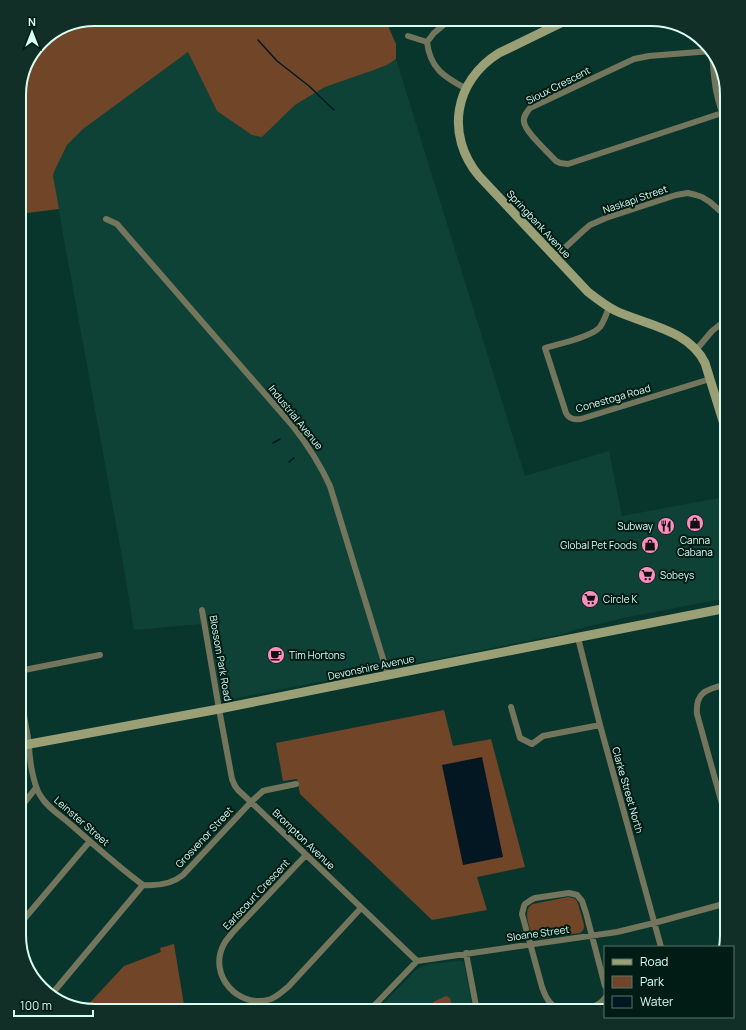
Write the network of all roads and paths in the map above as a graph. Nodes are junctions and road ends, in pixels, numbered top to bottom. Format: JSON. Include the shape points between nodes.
{"nodes":[{"id":1,"x":442,"y":26,"type":"edge"},
{"id":2,"x":554,"y":26,"type":"edge"},
{"id":3,"x":408,"y":36,"type":"dead end"},
{"id":4,"x":427,"y":42,"type":"junction"},
{"id":5,"x":705,"y":52,"type":"edge"},
{"id":6,"x":712,"y":64,"type":"edge"},
{"id":7,"x":465,"y":88,"type":"junction"},
{"id":8,"x":720,"y":106,"type":"edge"},
{"id":9,"x":720,"y":114,"type":"edge"},
{"id":10,"x":720,"y":211,"type":"edge"},
{"id":11,"x":106,"y":219,"type":"dead end"},
{"id":12,"x":555,"y":257,"type":"junction"},
{"id":13,"x":609,"y":307,"type":"junction"},
{"id":14,"x":720,"y":324,"type":"edge"},
{"id":15,"x":696,"y":350,"type":"junction"},
{"id":16,"x":710,"y":379,"type":"junction"},
{"id":17,"x":720,"y":411,"type":"edge"},
{"id":18,"x":720,"y":609,"type":"edge"},
{"id":19,"x":202,"y":610,"type":"dead end"},
{"id":20,"x":578,"y":638,"type":"junction"},
{"id":21,"x":100,"y":655,"type":"dead end"},
{"id":22,"x":26,"y":670,"type":"edge"},
{"id":23,"x":388,"y":675,"type":"junction"},
{"id":24,"x":720,"y":686,"type":"edge"},
{"id":25,"x":511,"y":708,"type":"dead end"},
{"id":26,"x":219,"y":709,"type":"junction"},
{"id":27,"x":600,"y":725,"type":"junction"},
{"id":28,"x":26,"y":727,"type":"edge"},
{"id":29,"x":29,"y":744,"type":"junction"},
{"id":30,"x":26,"y":745,"type":"edge"},
{"id":31,"x":296,"y":784,"type":"dead end"},
{"id":32,"x":36,"y":788,"type":"junction"},
{"id":33,"x":720,"y":796,"type":"edge"},
{"id":34,"x":26,"y":800,"type":"edge"},
{"id":35,"x":251,"y":802,"type":"junction"},
{"id":36,"x":90,"y":841,"type":"junction"},
{"id":37,"x":306,"y":855,"type":"junction"},
{"id":38,"x":143,"y":885,"type":"junction"},
{"id":39,"x":720,"y":905,"type":"edge"},
{"id":40,"x":361,"y":908,"type":"junction"},
{"id":41,"x":26,"y":917,"type":"edge"},
{"id":42,"x":654,"y":923,"type":"junction"},
{"id":43,"x":591,"y":936,"type":"junction"},
{"id":44,"x":530,"y":944,"type":"junction"},
{"id":45,"x":661,"y":946,"type":"edge"},
{"id":46,"x":466,"y":953,"type":"junction"},
{"id":47,"x":417,"y":961,"type":"junction"},
{"id":48,"x":604,"y":982,"type":"edge"},
{"id":49,"x":54,"y":991,"type":"edge"},
{"id":50,"x":376,"y":1004,"type":"edge"},
{"id":51,"x":476,"y":1004,"type":"edge"},
{"id":52,"x":550,"y":1004,"type":"edge"}],
"edges":[{"from":1,"to":4,"type":"street"},
{"from":2,"to":7,"type":"main road","name":"Springbank Avenue","via":[[493,56],[476,72]]},
{"from":3,"to":4,"type":"street"},
{"from":4,"to":7,"type":"street","via":[[432,60],[442,74]]},
{"from":5,"to":9,"type":"street","name":"Sioux Crescent","via":[[634,59],[530,108],[524,121],[527,130],[556,161],[568,164]]},
{"from":6,"to":8,"type":"street"},
{"from":7,"to":12,"type":"main road","name":"Springbank Avenue","via":[[458,125],[466,156],[479,176]]},
{"from":10,"to":12,"type":"street","name":"Naskapi Street","via":[[696,194],[676,195],[590,226]]},
{"from":11,"to":23,"type":"street","name":"Industrial Avenue","via":[[117,224],[288,421],[316,458],[330,486]]},
{"from":12,"to":13,"type":"main road","name":"Springbank Avenue","via":[[588,292]]},
{"from":13,"to":15,"type":"main road","name":"Springbank Avenue","via":[[673,333]]},
{"from":13,"to":16,"type":"street","name":"Conestoga Road","via":[[602,324],[591,334],[545,348],[566,414],[573,419],[581,419]]},
{"from":14,"to":15,"type":"street"},
{"from":15,"to":16,"type":"main road","name":"Springbank Avenue","via":[[705,363]]},
{"from":16,"to":17,"type":"main road","name":"Springbank Avenue"},
{"from":18,"to":20,"type":"main road","name":"Devonshire Avenue"},
{"from":19,"to":26,"type":"street","name":"Blossom Park Road"},
{"from":20,"to":23,"type":"main road","name":"Devonshire Avenue"},
{"from":20,"to":27,"type":"street","name":"Clarke Street North"},
{"from":21,"to":22,"type":"street"},
{"from":23,"to":26,"type":"main road","name":"Devonshire Avenue"},
{"from":24,"to":33,"type":"street","via":[[703,693],[696,707]]},
{"from":25,"to":27,"type":"street","via":[[520,738],[532,744],[543,736]]},
{"from":26,"to":29,"type":"main road","name":"Devonshire Avenue"},
{"from":26,"to":35,"type":"street","name":"Brompton Avenue","via":[[232,779],[238,790]]},
{"from":27,"to":42,"type":"street","name":"Clarke Street North"},
{"from":28,"to":29,"type":"street","name":"Leinster Street"},
{"from":29,"to":30,"type":"main road","name":"Devonshire Avenue"},
{"from":29,"to":32,"type":"street","name":"Leinster Street"},
{"from":31,"to":35,"type":"street","name":"Grosvenor Street","via":[[263,791]]},
{"from":32,"to":34,"type":"street"},
{"from":32,"to":36,"type":"street","name":"Leinster Street","via":[[45,802]]},
{"from":35,"to":37,"type":"street","name":"Brompton Avenue"},
{"from":35,"to":38,"type":"street","name":"Grosvenor Street","via":[[181,877],[152,886]]},
{"from":36,"to":38,"type":"street","name":"Leinster Street"},
{"from":36,"to":41,"type":"street"},
{"from":37,"to":40,"type":"street","name":"Brompton Avenue"},
{"from":37,"to":40,"type":"street","name":"Earlscourt Crescent","via":[[223,945],[220,966],[229,988],[240,997],[254,1000],[279,995]]},
{"from":38,"to":49,"type":"street"},
{"from":39,"to":42,"type":"street","name":"Sloane Street"},
{"from":40,"to":47,"type":"street","name":"Brompton Avenue"},
{"from":42,"to":43,"type":"street","name":"Sloane Street"},
{"from":42,"to":45,"type":"street","name":"Clarke Street North"},
{"from":43,"to":44,"type":"street","name":"Sloane Street"},
{"from":43,"to":44,"type":"street","via":[[582,901],[577,895],[569,893],[535,898],[524,906],[522,914]]},
{"from":43,"to":48,"type":"street"},
{"from":44,"to":46,"type":"street","name":"Sloane Street"},
{"from":44,"to":52,"type":"street","via":[[544,995]]},
{"from":46,"to":47,"type":"street","name":"Sloane Street"},
{"from":46,"to":51,"type":"street"},
{"from":47,"to":50,"type":"street"}]}
